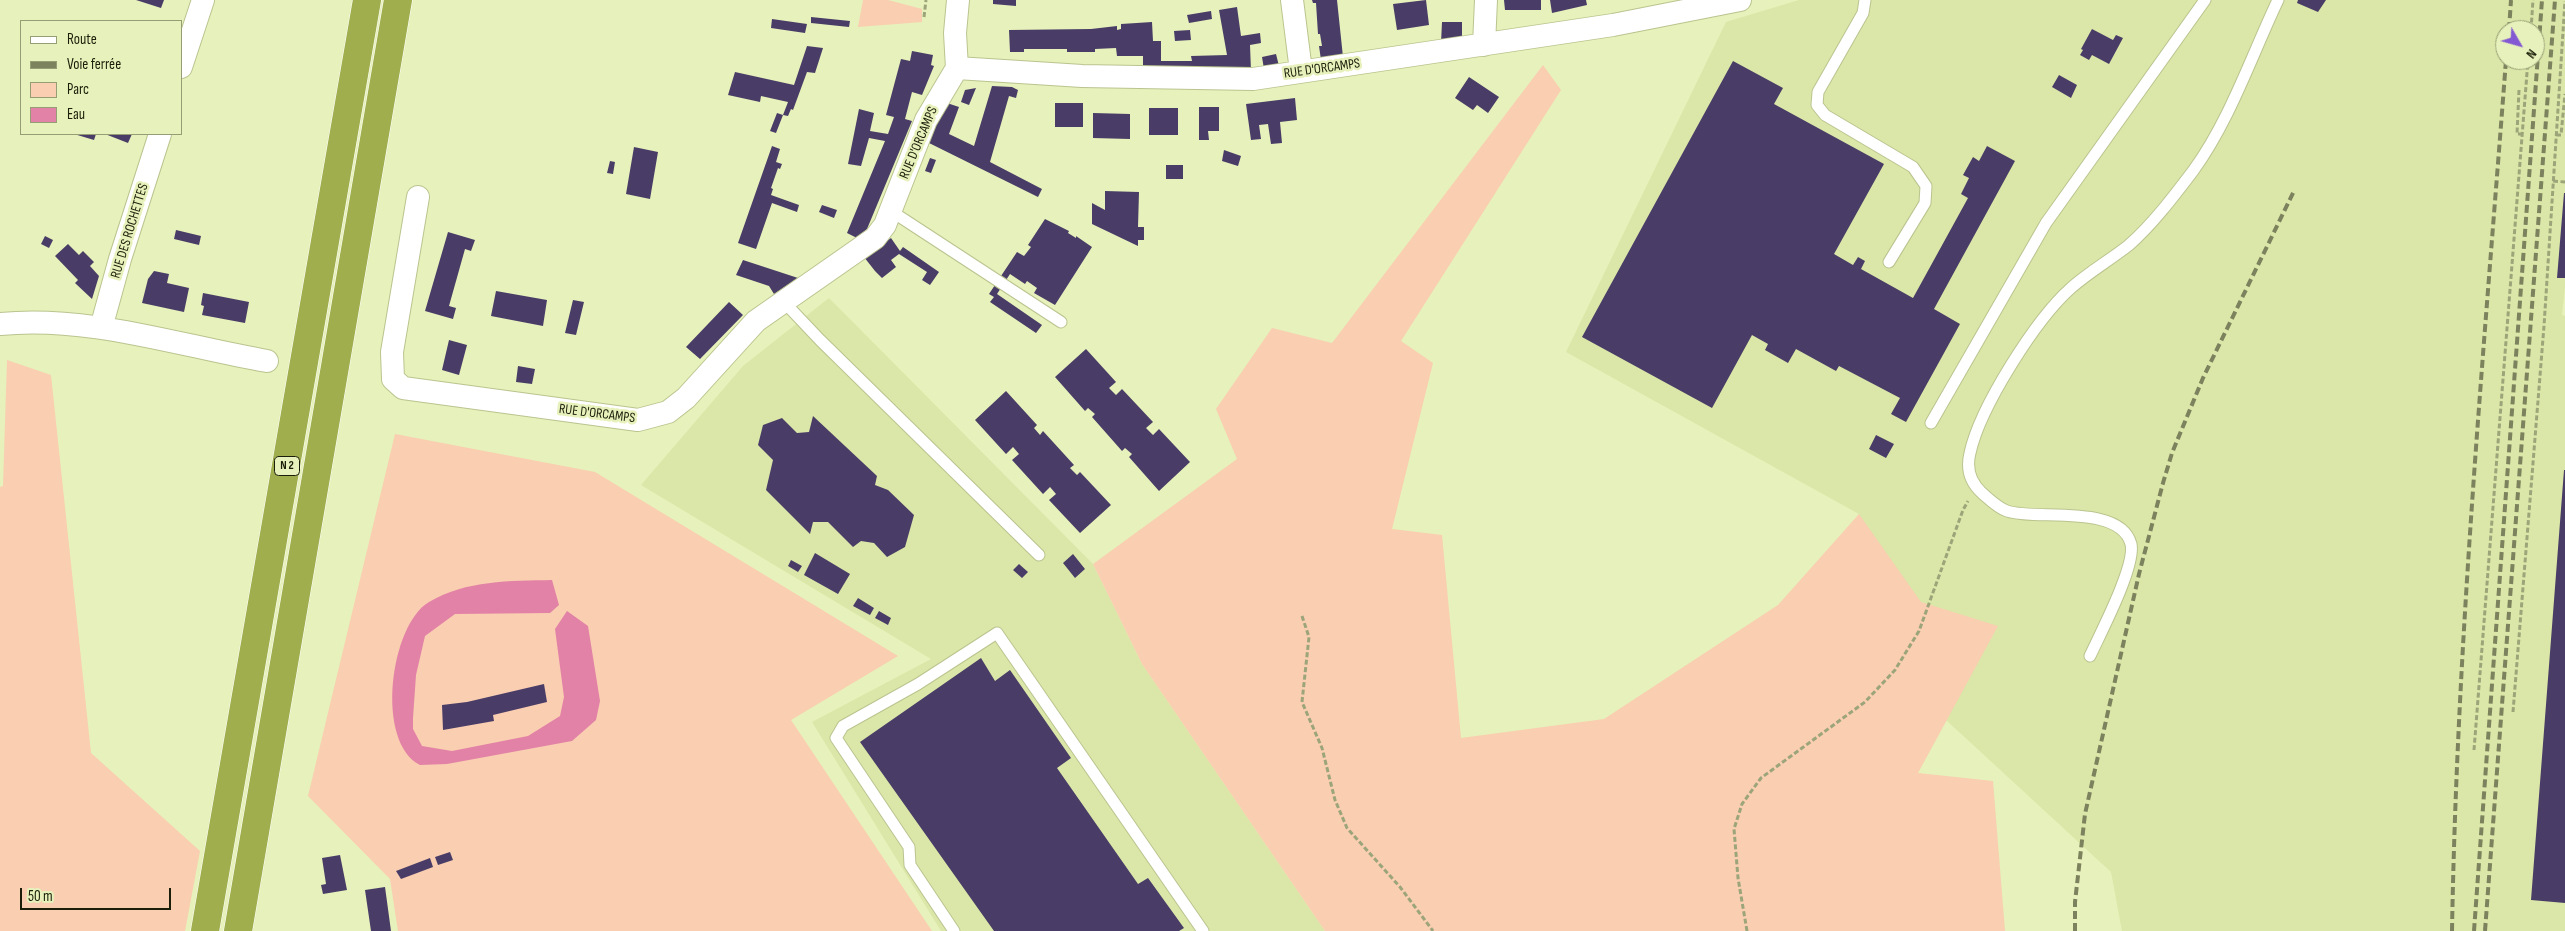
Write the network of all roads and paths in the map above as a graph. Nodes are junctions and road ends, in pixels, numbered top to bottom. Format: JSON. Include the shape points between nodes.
{"nodes":[{"id":1,"x":203,"y":0,"type":"edge"},
{"id":2,"x":367,"y":0,"type":"edge"},
{"id":3,"x":398,"y":0,"type":"edge"},
{"id":4,"x":926,"y":0,"type":"edge"},
{"id":5,"x":958,"y":0,"type":"edge"},
{"id":6,"x":1292,"y":0,"type":"edge"},
{"id":7,"x":1486,"y":0,"type":"edge"},
{"id":8,"x":1740,"y":0,"type":"edge"},
{"id":9,"x":1865,"y":0,"type":"edge"},
{"id":10,"x":2205,"y":0,"type":"edge"},
{"id":11,"x":2278,"y":0,"type":"edge"},
{"id":12,"x":2533,"y":0,"type":"edge"},
{"id":13,"x":2565,"y":1,"type":"edge"},
{"id":14,"x":924,"y":17,"type":"dead end"},
{"id":15,"x":2532,"y":20,"type":"edge"},
{"id":16,"x":1484,"y":45,"type":"junction"},
{"id":17,"x":182,"y":64,"type":"edge"},
{"id":18,"x":957,"y":68,"type":"junction"},
{"id":19,"x":2527,"y":70,"type":"edge"},
{"id":20,"x":1301,"y":71,"type":"junction"},
{"id":21,"x":2519,"y":90,"type":"dead end"},
{"id":22,"x":2565,"y":94,"type":"edge"},
{"id":23,"x":2522,"y":134,"type":"junction"},
{"id":24,"x":160,"y":135,"type":"edge"},
{"id":25,"x":2556,"y":135,"type":"junction"},
{"id":26,"x":2553,"y":181,"type":"junction"},
{"id":27,"x":2565,"y":182,"type":"edge"},
{"id":28,"x":418,"y":197,"type":"dead end"},
{"id":29,"x":890,"y":212,"type":"junction"},
{"id":30,"x":1889,"y":262,"type":"dead end"},
{"id":31,"x":784,"y":302,"type":"junction"},
{"id":32,"x":1061,"y":322,"type":"dead end"},
{"id":33,"x":0,"y":324,"type":"edge"},
{"id":34,"x":101,"y":328,"type":"junction"},
{"id":35,"x":266,"y":361,"type":"dead end"},
{"id":36,"x":1931,"y":423,"type":"dead end"},
{"id":37,"x":1976,"y":488,"type":"junction"},
{"id":38,"x":1039,"y":555,"type":"dead end"},
{"id":39,"x":1302,"y":616,"type":"dead end"},
{"id":40,"x":2090,"y":656,"type":"dead end"},
{"id":41,"x":2513,"y":712,"type":"dead end"},
{"id":42,"x":2474,"y":750,"type":"dead end"},
{"id":43,"x":205,"y":931,"type":"edge"},
{"id":44,"x":238,"y":931,"type":"edge"},
{"id":45,"x":954,"y":931,"type":"edge"},
{"id":46,"x":1203,"y":931,"type":"edge"},
{"id":47,"x":1433,"y":931,"type":"edge"},
{"id":48,"x":1747,"y":931,"type":"edge"}],
"edges":[{"from":1,"to":17,"type":"street"},
{"from":2,"to":43,"type":"highway","number":"N 2"},
{"from":3,"to":44,"type":"highway","number":"N 2"},
{"from":4,"to":14,"type":"path"},
{"from":5,"to":18,"type":"street","via":[[955,33]]},
{"from":6,"to":20,"type":"street"},
{"from":7,"to":16,"type":"street"},
{"from":8,"to":16,"type":"street","name":"RUE D'ORCAMPS"},
{"from":9,"to":30,"type":"lane","via":[[1862,13],[1818,92],[1817,105],[1825,116],[1913,167],[1926,186],[1925,203]]},
{"from":10,"to":36,"type":"lane","via":[[2046,223]]},
{"from":11,"to":37,"type":"lane","via":[[2220,127],[2193,170],[2130,244],[2072,287],[2055,304],[1998,390],[1977,430],[1969,455],[1968,474]]},
{"from":12,"to":15,"type":"path"},
{"from":13,"to":25,"type":"path"},
{"from":16,"to":20,"type":"street","name":"RUE D'ORCAMPS"},
{"from":18,"to":20,"type":"street","name":"RUE D'ORCAMPS","via":[[1175,79],[1253,79]]},
{"from":18,"to":29,"type":"street","name":"RUE D'ORCAMPS","via":[[926,120]]},
{"from":19,"to":23,"type":"path"},
{"from":21,"to":23,"type":"path","via":[[2516,126],[2517,134]]},
{"from":22,"to":25,"type":"path","via":[[2561,135]]},
{"from":23,"to":42,"type":"path"},
{"from":24,"to":34,"type":"street","name":"RUE DES ROCHETTES"},
{"from":25,"to":26,"type":"path"},
{"from":26,"to":27,"type":"path"},
{"from":26,"to":41,"type":"path"},
{"from":28,"to":31,"type":"street","name":"RUE D'ORCAMPS","via":[[392,352],[392,379],[403,388],[638,420],[651,418],[668,412],[686,398],[756,321]]},
{"from":29,"to":31,"type":"street","name":"RUE D'ORCAMPS","via":[[874,238]]},
{"from":29,"to":32,"type":"lane"},
{"from":31,"to":38,"type":"lane"},
{"from":33,"to":34,"type":"street","via":[[19,322]]},
{"from":34,"to":35,"type":"street"},
{"from":37,"to":40,"type":"lane","via":[[2008,512],[2095,518],[2124,533],[2130,543],[2131,556],[2119,593]]},
{"from":37,"to":48,"type":"path","via":[[1963,510],[1919,631],[1895,670],[1865,702],[1761,778],[1742,804],[1734,829]]},
{"from":39,"to":47,"type":"path","via":[[1309,637],[1302,702],[1322,748],[1335,800],[1347,828],[1400,887]]},
{"from":45,"to":46,"type":"lane","via":[[910,864],[909,847],[836,738],[843,726],[918,684],[997,633]]}]}
